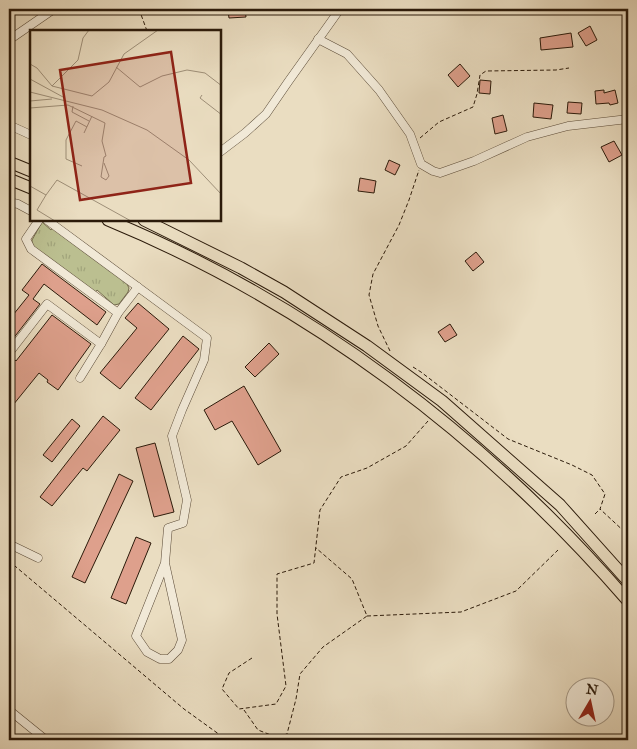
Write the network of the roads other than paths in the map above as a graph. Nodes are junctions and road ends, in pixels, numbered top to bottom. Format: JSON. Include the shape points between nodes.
{"nodes":[{"id":1,"x":54,"y":9,"type":"edge"},
{"id":2,"x":340,"y":9,"type":"edge"},
{"id":3,"x":318,"y":39,"type":"junction"},
{"id":4,"x":9,"y":40,"type":"edge"},
{"id":5,"x":628,"y":120,"type":"edge"},
{"id":6,"x":9,"y":125,"type":"edge"},
{"id":7,"x":30,"y":134,"type":"edge"},
{"id":8,"x":221,"y":151,"type":"edge"},
{"id":9,"x":9,"y":162,"type":"edge"},
{"id":10,"x":30,"y":171,"type":"edge"},
{"id":11,"x":9,"y":179,"type":"edge"},
{"id":12,"x":30,"y":188,"type":"edge"},
{"id":13,"x":9,"y":202,"type":"edge"},
{"id":14,"x":30,"y":210,"type":"edge"},
{"id":15,"x":38,"y":221,"type":"edge"},
{"id":16,"x":48,"y":221,"type":"edge"},
{"id":17,"x":110,"y":221,"type":"edge"},
{"id":18,"x":146,"y":221,"type":"edge"},
{"id":19,"x":138,"y":287,"type":"junction"},
{"id":20,"x":118,"y":313,"type":"junction"},
{"id":21,"x":101,"y":344,"type":"junction"},
{"id":22,"x":9,"y":353,"type":"edge"},
{"id":23,"x":80,"y":378,"type":"dead end"},
{"id":24,"x":9,"y":544,"type":"edge"},
{"id":25,"x":38,"y":558,"type":"dead end"},
{"id":26,"x":165,"y":562,"type":"junction"},
{"id":27,"x":628,"y":581,"type":"edge"},
{"id":28,"x":628,"y":601,"type":"edge"},
{"id":29,"x":9,"y":710,"type":"edge"},
{"id":30,"x":46,"y":740,"type":"edge"}],
"edges":[{"from":1,"to":4,"type":"street"},
{"from":2,"to":3,"type":"street"},
{"from":3,"to":5,"type":"street","via":[[348,54],[410,134],[421,164],[440,173],[527,137],[568,126]]},
{"from":3,"to":8,"type":"street","via":[[266,114]]},
{"from":6,"to":7,"type":"street"},
{"from":9,"to":10,"type":"highway"},
{"from":11,"to":12,"type":"highway"},
{"from":13,"to":14,"type":"street"},
{"from":15,"to":20,"type":"street","via":[[26,239],[31,249]]},
{"from":16,"to":19,"type":"street"},
{"from":17,"to":28,"type":"highway","via":[[199,261],[275,303],[364,360],[483,454],[550,517]]},
{"from":18,"to":27,"type":"highway","via":[[284,292],[367,346],[442,401],[560,504]]},
{"from":19,"to":20,"type":"street"},
{"from":19,"to":26,"type":"street","via":[[207,338],[204,360],[172,436],[187,500],[183,523],[168,528]]},
{"from":20,"to":21,"type":"street"},
{"from":21,"to":22,"type":"street","via":[[47,304]]},
{"from":21,"to":23,"type":"street"},
{"from":24,"to":25,"type":"street"},
{"from":26,"to":26,"type":"street","via":[[136,636],[147,652],[160,659],[169,659],[182,640]]},
{"from":29,"to":30,"type":"street"}]}
